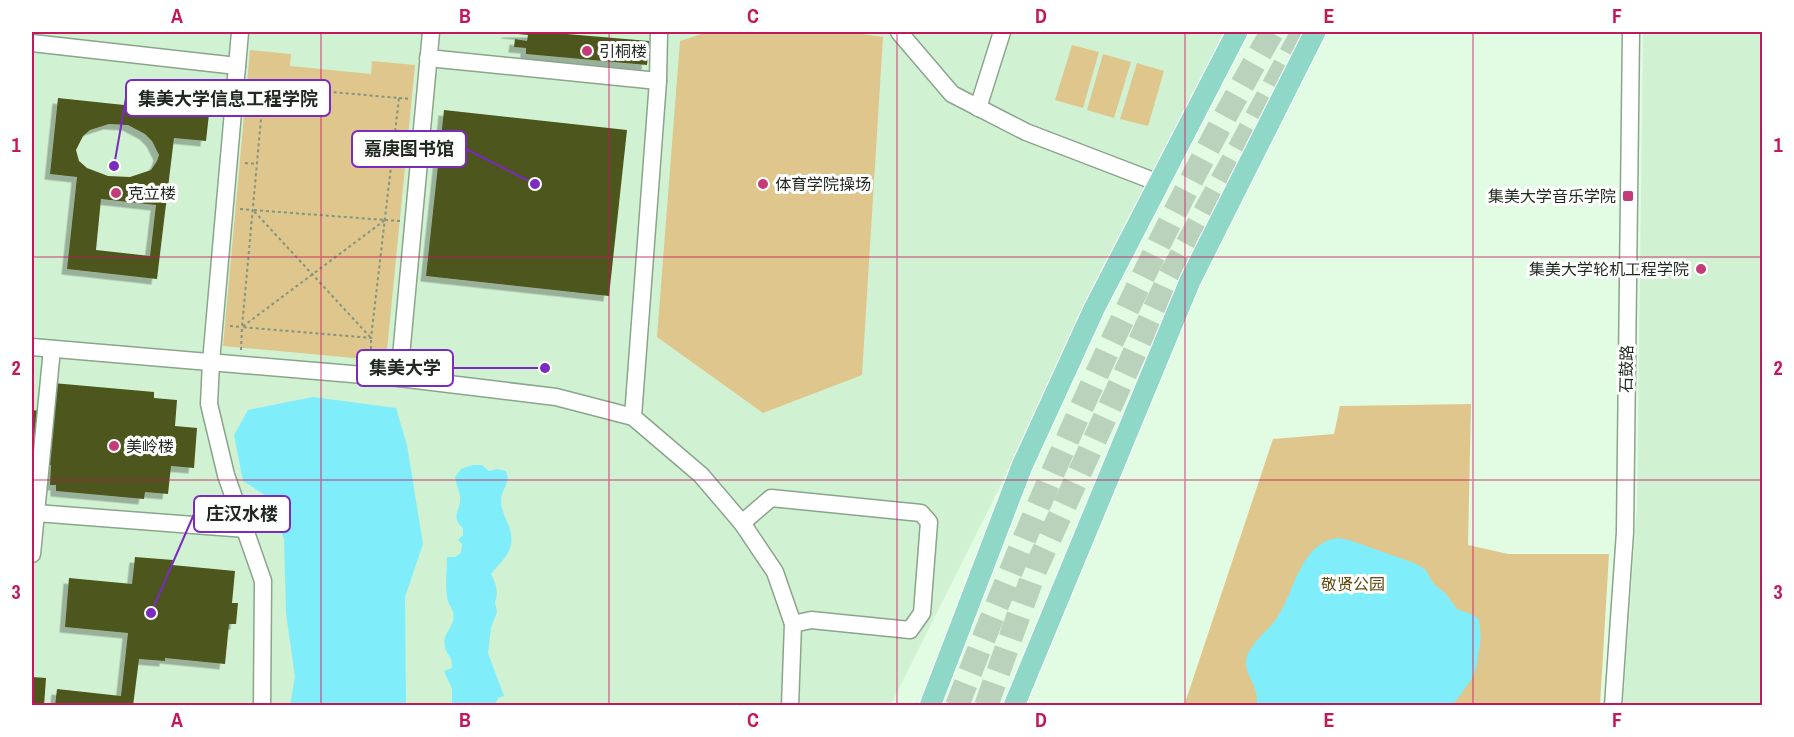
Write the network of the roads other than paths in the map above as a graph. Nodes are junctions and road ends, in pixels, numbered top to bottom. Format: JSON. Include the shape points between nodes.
{"nodes":[{"id":1,"x":240,"y":32,"type":"edge"},
{"id":2,"x":431,"y":32,"type":"edge"},
{"id":3,"x":659,"y":32,"type":"edge"},
{"id":4,"x":899,"y":32,"type":"edge"},
{"id":5,"x":1002,"y":32,"type":"edge"},
{"id":6,"x":1237,"y":32,"type":"edge"},
{"id":7,"x":1315,"y":32,"type":"edge"},
{"id":8,"x":1630,"y":32,"type":"edge"},
{"id":9,"x":32,"y":43,"type":"edge"},
{"id":10,"x":428,"y":58,"type":"junction"},
{"id":11,"x":237,"y":66,"type":"junction"},
{"id":12,"x":658,"y":81,"type":"junction"},
{"id":13,"x":978,"y":108,"type":"junction"},
{"id":14,"x":1159,"y":183,"type":"junction"},
{"id":15,"x":32,"y":347,"type":"edge"},
{"id":16,"x":52,"y":349,"type":"junction"},
{"id":17,"x":211,"y":362,"type":"junction"},
{"id":18,"x":399,"y":378,"type":"junction"},
{"id":19,"x":633,"y":417,"type":"junction"},
{"id":20,"x":36,"y":513,"type":"junction"},
{"id":21,"x":742,"y":523,"type":"junction"},
{"id":22,"x":246,"y":529,"type":"junction"},
{"id":23,"x":32,"y":554,"type":"edge"},
{"id":24,"x":793,"y":624,"type":"junction"},
{"id":25,"x":262,"y":705,"type":"edge"},
{"id":26,"x":790,"y":705,"type":"edge"},
{"id":27,"x":930,"y":705,"type":"edge"},
{"id":28,"x":1014,"y":705,"type":"edge"},
{"id":29,"x":1613,"y":705,"type":"edge"}],
"edges":[{"from":1,"to":11,"type":"street"},
{"from":2,"to":10,"type":"street"},
{"from":3,"to":12,"type":"street"},
{"from":4,"to":13,"type":"street","via":[[952,94]]},
{"from":5,"to":13,"type":"street"},
{"from":6,"to":14,"type":"main road"},
{"from":7,"to":28,"type":"main road","via":[[1190,281]]},
{"from":8,"to":29,"type":"street","name":"石鼓路","via":[[1625,532]]},
{"from":9,"to":11,"type":"street"},
{"from":10,"to":12,"type":"street"},
{"from":10,"to":18,"type":"street"},
{"from":11,"to":17,"type":"street"},
{"from":12,"to":19,"type":"street"},
{"from":13,"to":14,"type":"street","via":[[1026,132]]},
{"from":14,"to":27,"type":"main road","via":[[1094,309],[1022,466]]},
{"from":15,"to":16,"type":"street"},
{"from":16,"to":17,"type":"street"},
{"from":16,"to":20,"type":"street"},
{"from":17,"to":18,"type":"street"},
{"from":17,"to":22,"type":"street","via":[[210,404],[226,475]]},
{"from":18,"to":19,"type":"street","via":[[556,397]]},
{"from":19,"to":21,"type":"street","via":[[701,475]]},
{"from":20,"to":22,"type":"street"},
{"from":20,"to":23,"type":"street"},
{"from":21,"to":24,"type":"street","via":[[775,572]]},
{"from":21,"to":24,"type":"street","via":[[771,498],[921,513],[929,522],[922,613],[910,630],[811,620]]},
{"from":22,"to":25,"type":"street","via":[[263,581]]},
{"from":24,"to":26,"type":"street"}]}
